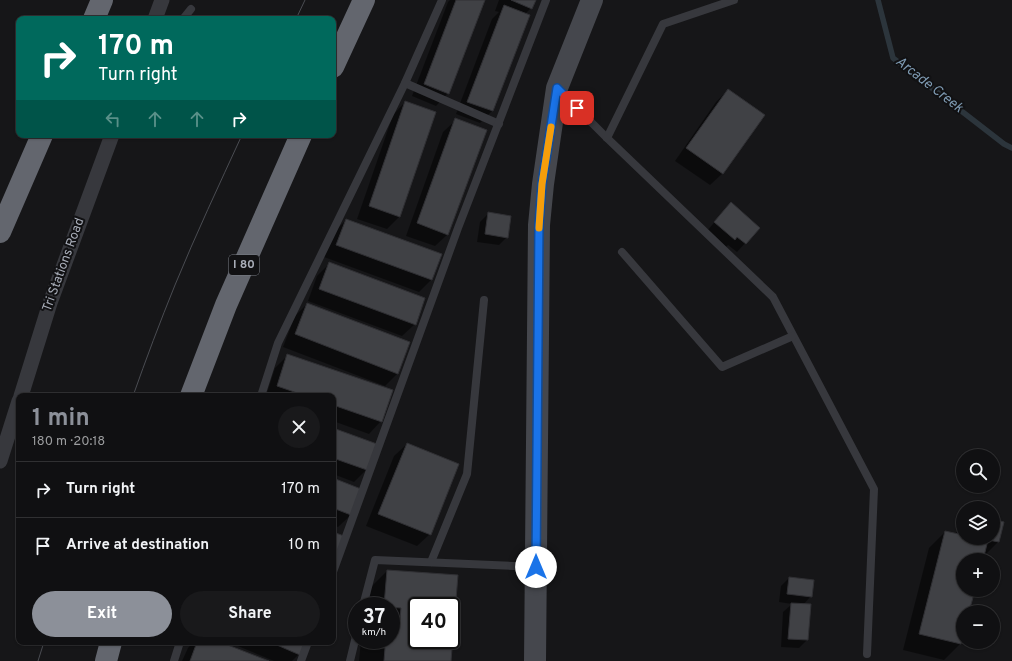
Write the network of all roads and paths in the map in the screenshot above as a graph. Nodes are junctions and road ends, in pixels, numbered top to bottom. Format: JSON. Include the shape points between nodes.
{"nodes":[{"id":1,"x":102,"y":0,"type":"edge"},
{"id":2,"x":162,"y":0,"type":"edge"},
{"id":3,"x":364,"y":0,"type":"edge"},
{"id":4,"x":442,"y":0,"type":"edge"},
{"id":5,"x":546,"y":0,"type":"edge"},
{"id":6,"x":592,"y":0,"type":"edge"},
{"id":7,"x":734,"y":0,"type":"edge"},
{"id":8,"x":191,"y":9,"type":"dead end"},
{"id":9,"x":95,"y":16,"type":"edge"},
{"id":10,"x":156,"y":16,"type":"edge"},
{"id":11,"x":185,"y":16,"type":"edge"},
{"id":12,"x":336,"y":61,"type":"edge"},
{"id":13,"x":405,"y":83,"type":"junction"},
{"id":14,"x":557,"y":88,"type":"junction"},
{"id":15,"x":498,"y":124,"type":"junction"},
{"id":16,"x":41,"y":138,"type":"edge"},
{"id":17,"x":111,"y":138,"type":"edge"},
{"id":18,"x":300,"y":138,"type":"edge"},
{"id":19,"x":607,"y":138,"type":"junction"},
{"id":20,"x":0,"y":232,"type":"edge"},
{"id":21,"x":622,"y":252,"type":"dead end"},
{"id":22,"x":484,"y":300,"type":"dead end"},
{"id":23,"x":793,"y":336,"type":"junction"},
{"id":24,"x":22,"y":393,"type":"edge"},
{"id":25,"x":192,"y":393,"type":"edge"},
{"id":26,"x":262,"y":393,"type":"edge"},
{"id":27,"x":16,"y":410,"type":"edge"},
{"id":28,"x":0,"y":461,"type":"edge"},
{"id":29,"x":431,"y":562,"type":"junction"},
{"id":30,"x":336,"y":564,"type":"edge"},
{"id":31,"x":536,"y":567,"type":"junction"},
{"id":32,"x":365,"y":597,"type":"edge"},
{"id":33,"x":110,"y":645,"type":"edge"},
{"id":34,"x":179,"y":645,"type":"edge"},
{"id":35,"x":307,"y":645,"type":"edge"},
{"id":36,"x":353,"y":649,"type":"edge"},
{"id":37,"x":867,"y":654,"type":"dead end"},
{"id":38,"x":106,"y":661,"type":"edge"},
{"id":39,"x":174,"y":661,"type":"edge"},
{"id":40,"x":301,"y":661,"type":"edge"},
{"id":41,"x":350,"y":661,"type":"edge"},
{"id":42,"x":536,"y":661,"type":"edge"}],
"edges":[{"from":1,"to":9,"type":"highway"},
{"from":2,"to":10,"type":"street"},
{"from":3,"to":12,"type":"highway"},
{"from":4,"to":13,"type":"lane"},
{"from":5,"to":15,"type":"lane"},
{"from":6,"to":14,"type":"street"},
{"from":7,"to":19,"type":"lane","via":[[663,24]]},
{"from":8,"to":11,"type":"lane"},
{"from":13,"to":15,"type":"lane"},
{"from":13,"to":26,"type":"lane","via":[[278,344]]},
{"from":14,"to":19,"type":"lane"},
{"from":14,"to":31,"type":"street","via":[[542,184],[539,225]]},
{"from":15,"to":30,"type":"lane"},
{"from":16,"to":20,"type":"highway"},
{"from":17,"to":24,"type":"street","name":"Tri Stations Road","via":[[50,303]]},
{"from":18,"to":25,"type":"highway","number":"I 80","via":[[226,305]]},
{"from":19,"to":23,"type":"lane","via":[[773,297]]},
{"from":21,"to":23,"type":"lane","via":[[722,367]]},
{"from":22,"to":29,"type":"lane","via":[[467,474]]},
{"from":23,"to":37,"type":"lane","via":[[874,489]]},
{"from":27,"to":28,"type":"street"},
{"from":29,"to":31,"type":"lane"},
{"from":29,"to":32,"type":"lane","via":[[375,560]]},
{"from":31,"to":42,"type":"street"},
{"from":33,"to":38,"type":"highway"},
{"from":34,"to":39,"type":"lane"},
{"from":35,"to":40,"type":"lane"},
{"from":36,"to":41,"type":"lane"}]}
